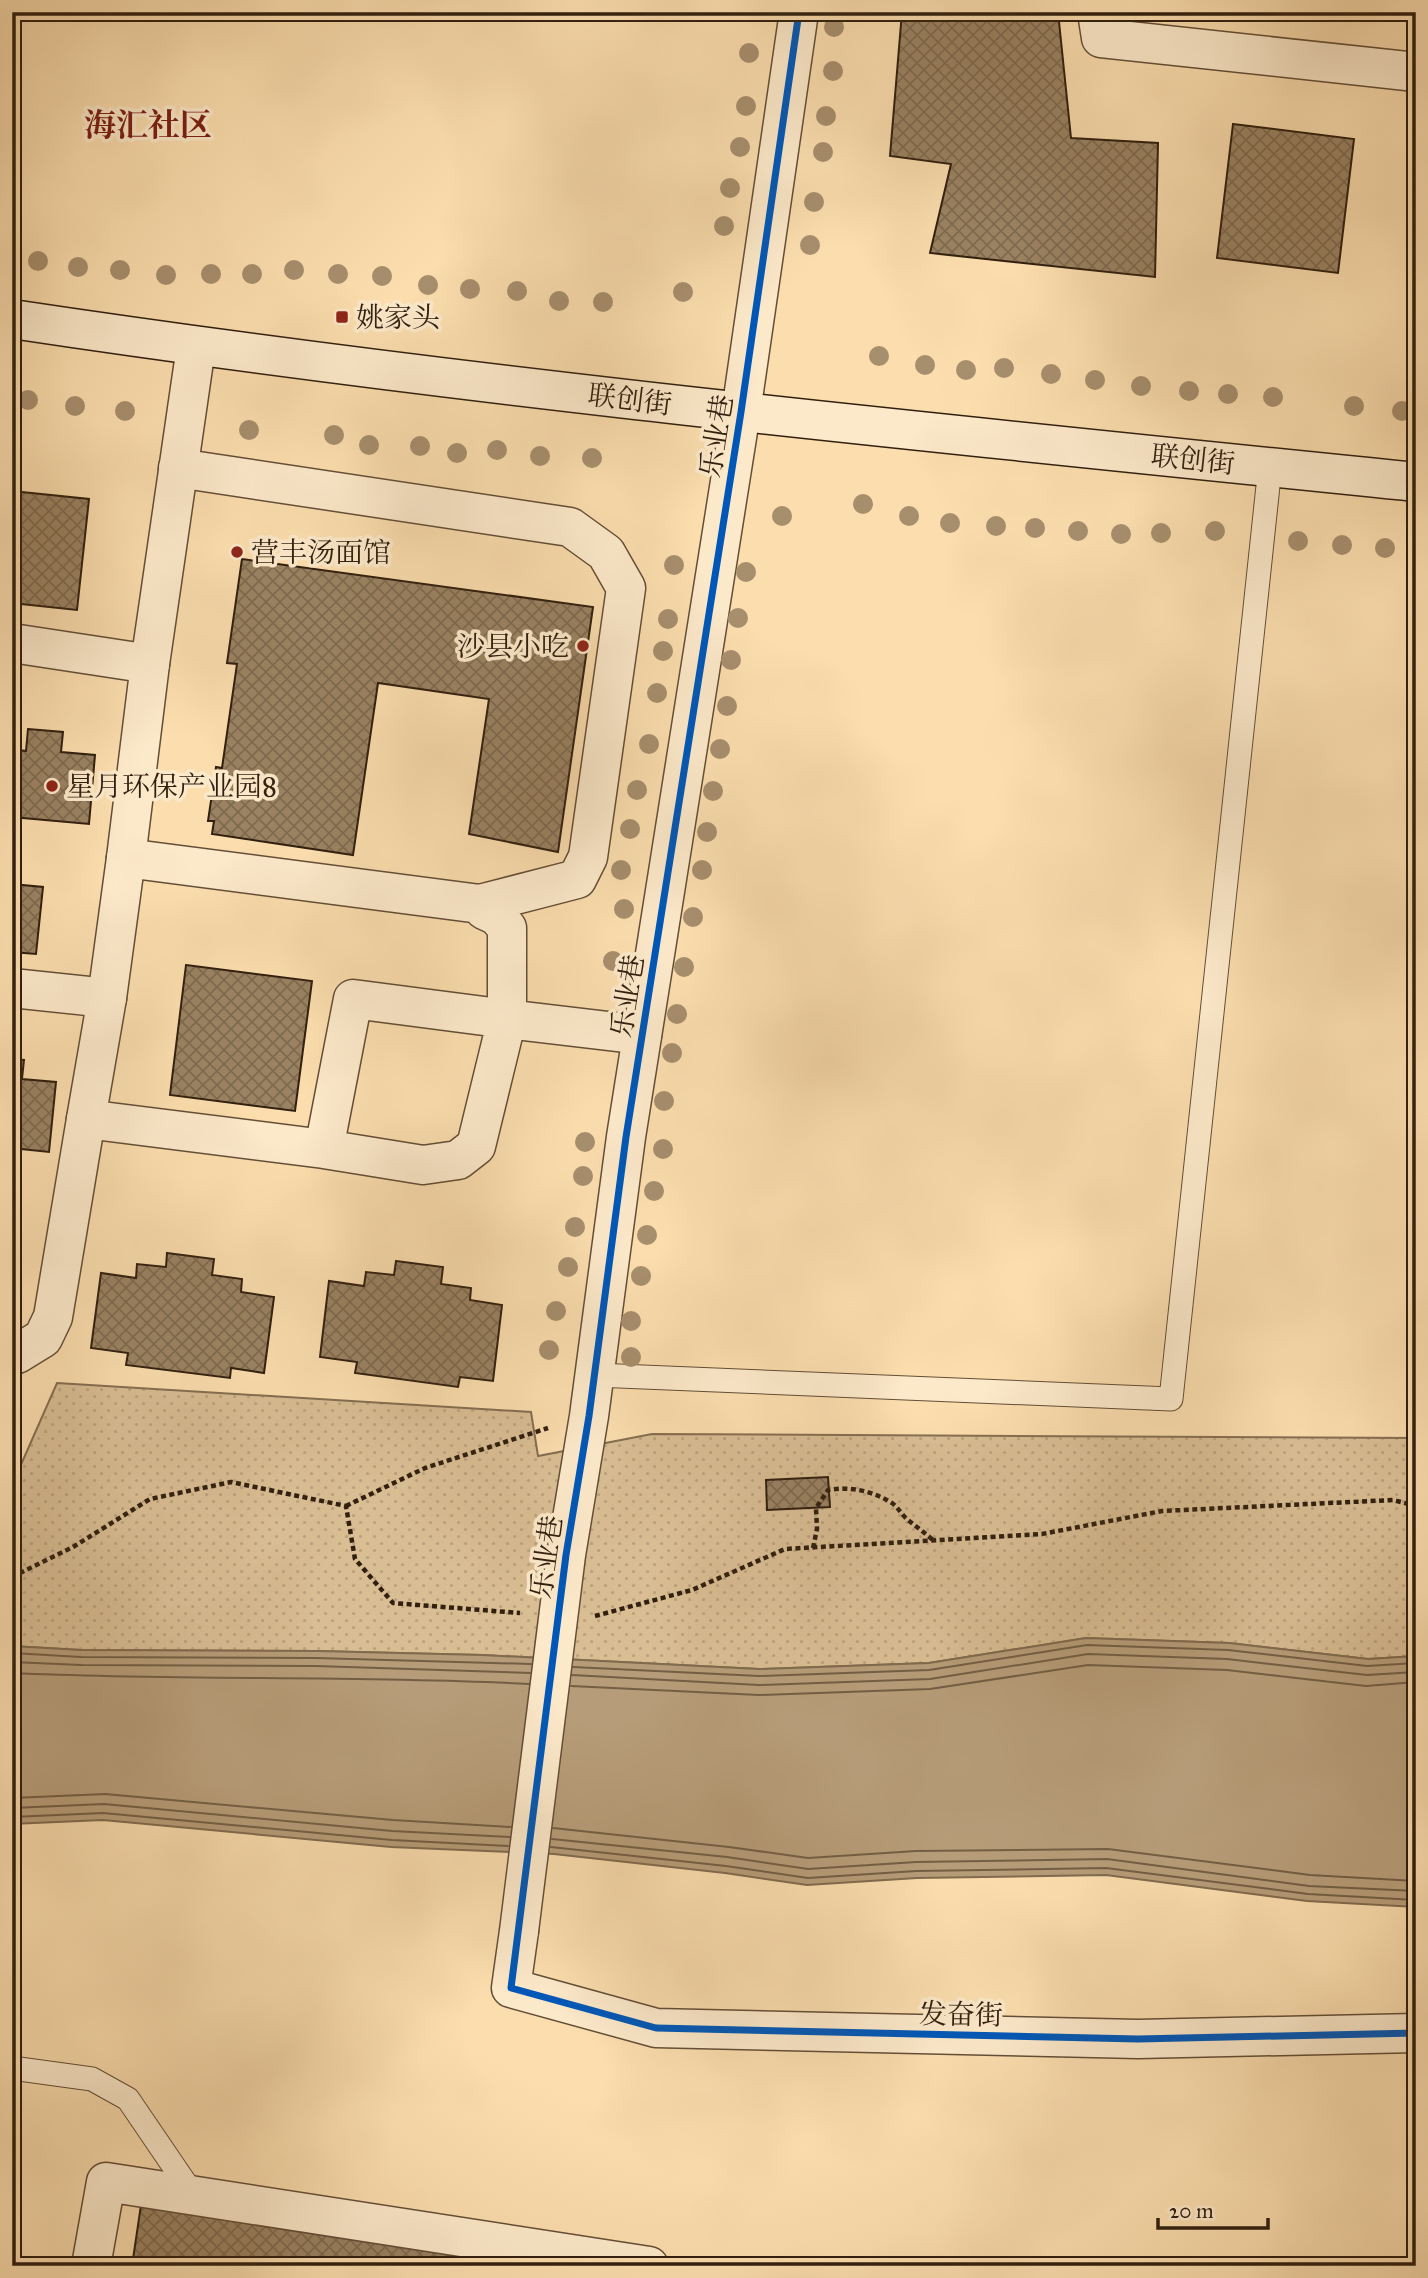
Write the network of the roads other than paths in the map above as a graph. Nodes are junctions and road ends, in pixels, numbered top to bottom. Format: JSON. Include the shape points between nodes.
{"nodes":[{"id":1,"x":800,"y":12,"type":"edge"},
{"id":2,"x":1097,"y":12,"type":"edge"},
{"id":3,"x":1416,"y":72,"type":"edge"},
{"id":4,"x":12,"y":319,"type":"edge"},
{"id":5,"x":196,"y":347,"type":"junction"},
{"id":6,"x":741,"y":412,"type":"junction"},
{"id":7,"x":1270,"y":467,"type":"junction"},
{"id":8,"x":178,"y":468,"type":"junction"},
{"id":9,"x":1416,"y":482,"type":"edge"},
{"id":10,"x":12,"y":643,"type":"edge"},
{"id":11,"x":150,"y":664,"type":"junction"},
{"id":12,"x":126,"y":858,"type":"junction"},
{"id":13,"x":480,"y":904,"type":"junction"},
{"id":14,"x":12,"y":988,"type":"edge"},
{"id":15,"x":107,"y":998,"type":"junction"},
{"id":16,"x":507,"y":1019,"type":"junction"},
{"id":17,"x":642,"y":1035,"type":"junction"},
{"id":18,"x":86,"y":1119,"type":"junction"},
{"id":19,"x":324,"y":1149,"type":"junction"},
{"id":20,"x":12,"y":1354,"type":"edge"},
{"id":21,"x":595,"y":1375,"type":"junction"},
{"id":22,"x":511,"y":1988,"type":"joint"},
{"id":23,"x":1416,"y":2033,"type":"edge"},
{"id":24,"x":12,"y":2068,"type":"edge"},
{"id":25,"x":194,"y":2196,"type":"junction"},
{"id":26,"x":91,"y":2266,"type":"edge"},
{"id":27,"x":649,"y":2266,"type":"edge"}],
"edges":[{"from":1,"to":6,"type":"street","name":"乐业巷"},
{"from":2,"to":3,"type":"street","via":[[1101,38]]},
{"from":4,"to":5,"type":"street","name":"联创街"},
{"from":5,"to":6,"type":"street","name":"联创街"},
{"from":5,"to":8,"type":"street"},
{"from":6,"to":7,"type":"street","name":"联创街"},
{"from":6,"to":17,"type":"street","name":"乐业巷"},
{"from":7,"to":9,"type":"street","name":"联创街"},
{"from":7,"to":21,"type":"lane","via":[[1171,1399]]},
{"from":8,"to":11,"type":"street"},
{"from":8,"to":13,"type":"street","via":[[570,527],[606,553],[626,588],[588,857],[577,879]]},
{"from":10,"to":11,"type":"street"},
{"from":11,"to":12,"type":"street"},
{"from":12,"to":13,"type":"street"},
{"from":12,"to":15,"type":"street"},
{"from":13,"to":16,"type":"street","via":[[507,928]]},
{"from":14,"to":15,"type":"street"},
{"from":15,"to":18,"type":"street"},
{"from":16,"to":17,"type":"street"},
{"from":16,"to":19,"type":"street","via":[[476,1146],[458,1160],[423,1165]]},
{"from":16,"to":19,"type":"street","via":[[353,999]]},
{"from":17,"to":21,"type":"street","name":"乐业巷"},
{"from":18,"to":19,"type":"street"},
{"from":18,"to":20,"type":"street","via":[[53,1318],[43,1338]]},
{"from":21,"to":22,"type":"street","name":"乐业巷","bridge":true,"via":[[566,1555]]},
{"from":22,"to":23,"type":"street","name":"发奋街","via":[[656,2028],[1138,2039]]},
{"from":24,"to":25,"type":"lane","via":[[92,2079],[128,2099]]},
{"from":25,"to":26,"type":"street","via":[[106,2182]]},
{"from":25,"to":27,"type":"street"}]}
